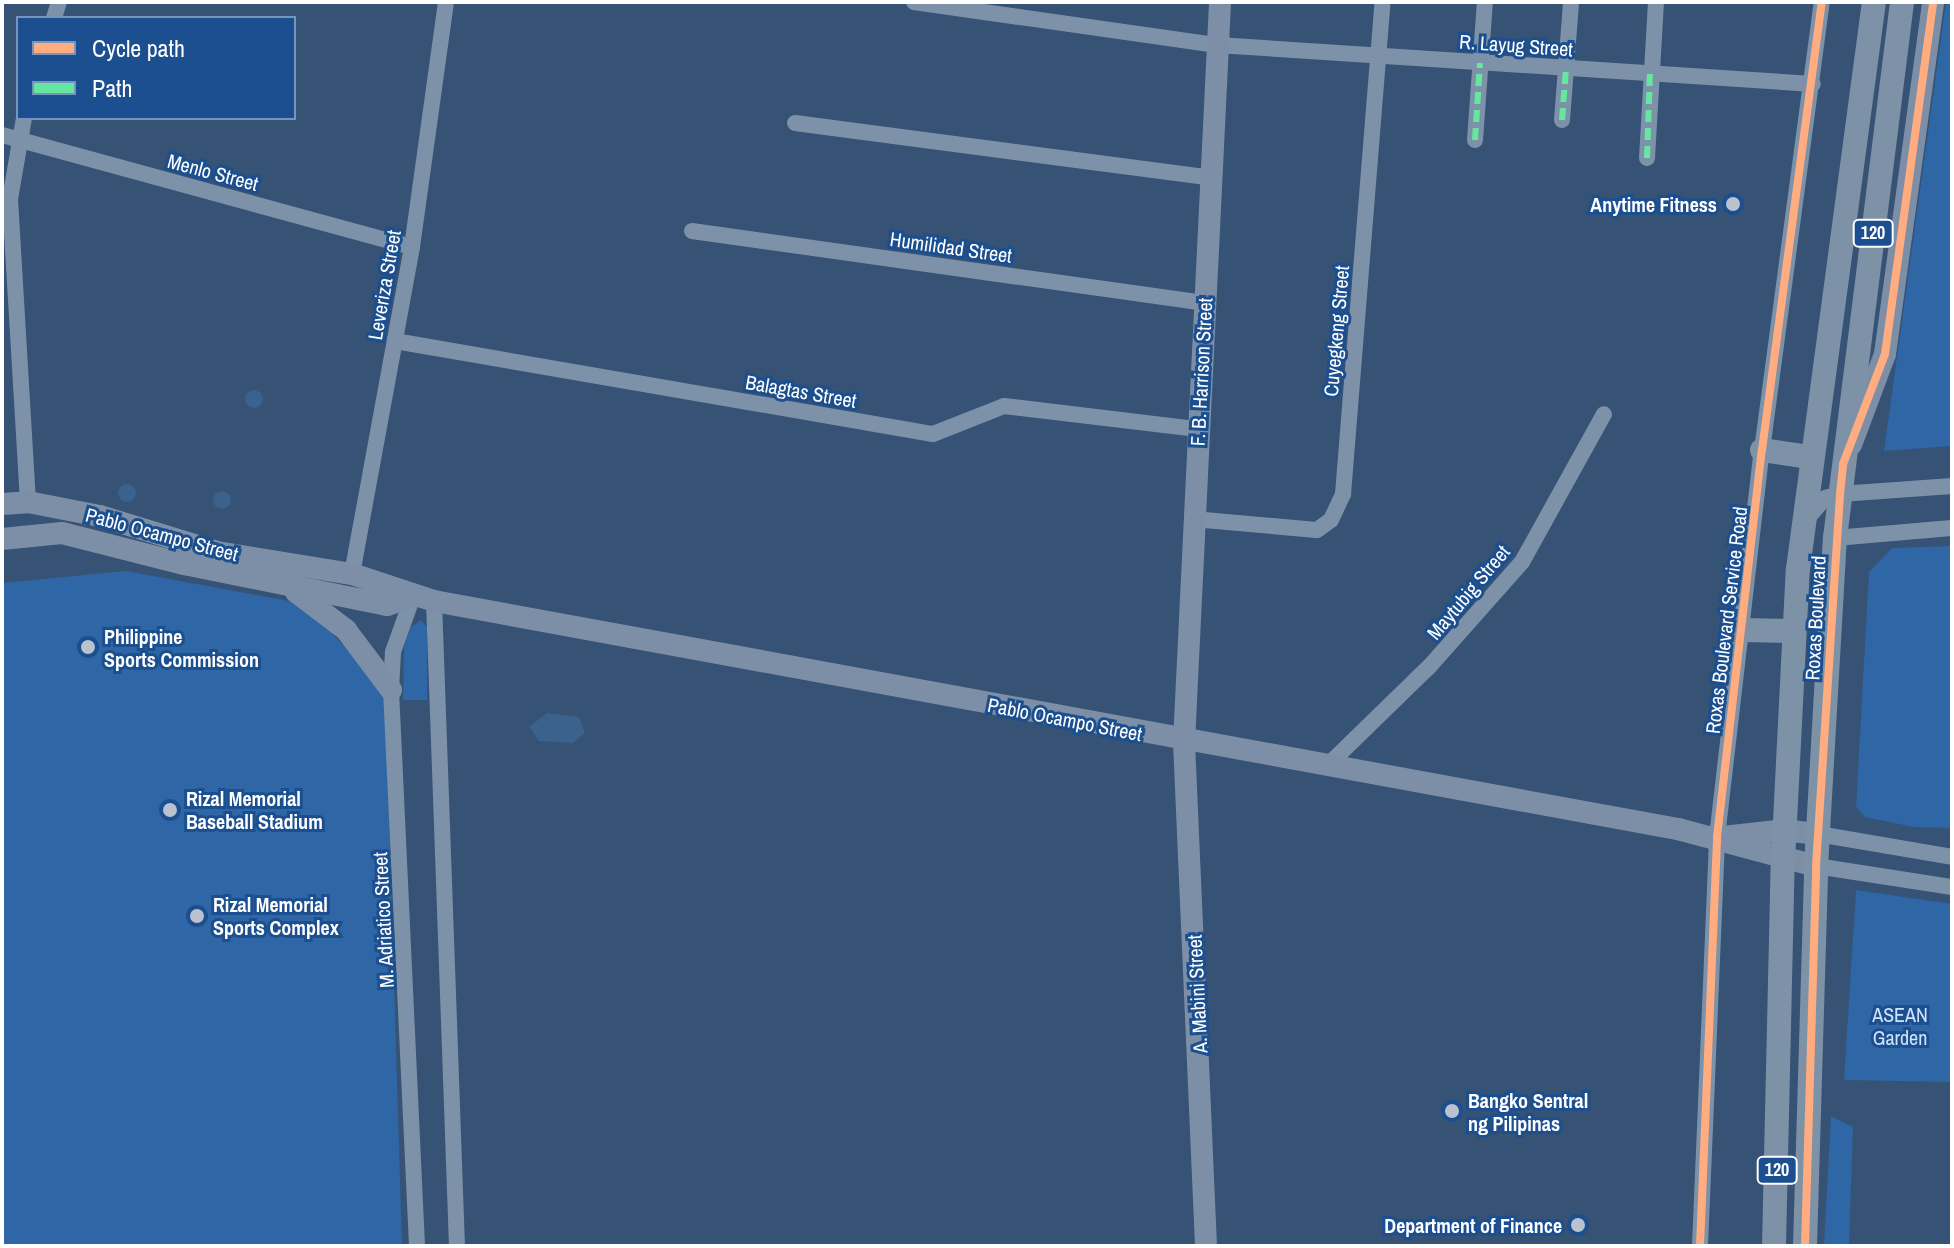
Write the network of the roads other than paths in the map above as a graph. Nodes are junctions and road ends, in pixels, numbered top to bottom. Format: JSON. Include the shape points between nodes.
{"nodes":[{"id":1,"x":446,"y":2,"type":"edge"},
{"id":2,"x":914,"y":2,"type":"edge"},
{"id":3,"x":1220,"y":2,"type":"edge"},
{"id":4,"x":1383,"y":2,"type":"edge"},
{"id":5,"x":1485,"y":2,"type":"edge"},
{"id":6,"x":1571,"y":2,"type":"edge"},
{"id":7,"x":1656,"y":2,"type":"edge"},
{"id":8,"x":1822,"y":2,"type":"edge"},
{"id":9,"x":1874,"y":2,"type":"edge"},
{"id":10,"x":1902,"y":2,"type":"edge"},
{"id":11,"x":1933,"y":2,"type":"edge"},
{"id":12,"x":1217,"y":45,"type":"junction"},
{"id":13,"x":1379,"y":56,"type":"junction"},
{"id":14,"x":1480,"y":63,"type":"junction"},
{"id":15,"x":1566,"y":68,"type":"junction"},
{"id":16,"x":1650,"y":72,"type":"junction"},
{"id":17,"x":1813,"y":84,"type":"junction"},
{"id":18,"x":23,"y":120,"type":"edge"},
{"id":19,"x":1562,"y":120,"type":"dead end"},
{"id":20,"x":795,"y":123,"type":"dead end"},
{"id":21,"x":10,"y":137,"type":"edge"},
{"id":22,"x":1475,"y":140,"type":"dead end"},
{"id":23,"x":1647,"y":158,"type":"dead end"},
{"id":24,"x":1210,"y":178,"type":"junction"},
{"id":25,"x":692,"y":231,"type":"dead end"},
{"id":26,"x":412,"y":247,"type":"junction"},
{"id":27,"x":1204,"y":303,"type":"junction"},
{"id":28,"x":395,"y":341,"type":"junction"},
{"id":29,"x":1604,"y":414,"type":"dead end"},
{"id":30,"x":1198,"y":429,"type":"junction"},
{"id":31,"x":1762,"y":450,"type":"junction"},
{"id":32,"x":1810,"y":457,"type":"junction"},
{"id":33,"x":1843,"y":464,"type":"junction"},
{"id":34,"x":1952,"y":486,"type":"edge"},
{"id":35,"x":1840,"y":494,"type":"junction"},
{"id":36,"x":28,"y":502,"type":"junction"},
{"id":37,"x":2,"y":504,"type":"edge"},
{"id":38,"x":56,"y":507,"type":"junction"},
{"id":39,"x":1193,"y":519,"type":"junction"},
{"id":40,"x":1803,"y":523,"type":"junction"},
{"id":41,"x":1952,"y":528,"type":"edge"},
{"id":42,"x":62,"y":533,"type":"junction"},
{"id":43,"x":1835,"y":538,"type":"junction"},
{"id":44,"x":2,"y":539,"type":"edge"},
{"id":45,"x":352,"y":574,"type":"junction"},
{"id":46,"x":285,"y":585,"type":"junction"},
{"id":47,"x":423,"y":598,"type":"junction"},
{"id":48,"x":1740,"y":630,"type":"junction"},
{"id":49,"x":1794,"y":631,"type":"junction"},
{"id":50,"x":391,"y":690,"type":"junction"},
{"id":51,"x":1184,"y":742,"type":"junction"},
{"id":52,"x":1326,"y":767,"type":"junction"},
{"id":53,"x":1784,"y":830,"type":"junction"},
{"id":54,"x":1818,"y":834,"type":"junction"},
{"id":55,"x":1717,"y":837,"type":"junction"},
{"id":56,"x":1952,"y":857,"type":"edge"},
{"id":57,"x":1783,"y":861,"type":"junction"},
{"id":58,"x":1816,"y":866,"type":"junction"},
{"id":59,"x":1952,"y":887,"type":"edge"},
{"id":60,"x":417,"y":1246,"type":"edge"},
{"id":61,"x":457,"y":1246,"type":"edge"},
{"id":62,"x":1206,"y":1246,"type":"edge"},
{"id":63,"x":1700,"y":1246,"type":"edge"},
{"id":64,"x":1774,"y":1246,"type":"edge"},
{"id":65,"x":1805,"y":1246,"type":"edge"}],
"edges":[{"from":1,"to":26,"type":"street","name":"Leveriza Street"},
{"from":2,"to":12,"type":"street","name":"R. Layug Street"},
{"from":3,"to":12,"type":"main road","name":"F. B. Harrison Street"},
{"from":4,"to":13,"type":"street","name":"Cuyegkeng Street"},
{"from":5,"to":14,"type":"street"},
{"from":6,"to":15,"type":"street"},
{"from":7,"to":16,"type":"street"},
{"from":8,"to":17,"type":"street","name":"Roxas Boulevard Service Road"},
{"from":9,"to":32,"type":"highway","name":"Roxas Boulevard","number":"120"},
{"from":10,"to":33,"type":"highway","name":"Roxas Boulevard","number":"120"},
{"from":11,"to":33,"type":"main road","name":"Roxas Boulevard","via":[[1885,354]]},
{"from":12,"to":13,"type":"street","name":"R. Layug Street"},
{"from":12,"to":24,"type":"main road","name":"F. B. Harrison Street"},
{"from":13,"to":14,"type":"street","name":"R. Layug Street"},
{"from":13,"to":39,"type":"street","name":"Cuyegkeng Street","via":[[1343,494],[1331,520],[1317,530]]},
{"from":14,"to":15,"type":"street","name":"R. Layug Street"},
{"from":14,"to":22,"type":"street"},
{"from":15,"to":16,"type":"street","name":"R. Layug Street"},
{"from":15,"to":19,"type":"street"},
{"from":16,"to":17,"type":"street","name":"R. Layug Street"},
{"from":16,"to":23,"type":"street"},
{"from":17,"to":31,"type":"street","name":"Roxas Boulevard Service Road"},
{"from":18,"to":21,"type":"street"},
{"from":20,"to":24,"type":"street"},
{"from":21,"to":26,"type":"street","name":"Menlo Street"},
{"from":21,"to":36,"type":"street"},
{"from":24,"to":27,"type":"main road","name":"F. B. Harrison Street"},
{"from":25,"to":27,"type":"street","name":"Humilidad Street"},
{"from":26,"to":28,"type":"street","name":"Leveriza Street"},
{"from":27,"to":30,"type":"main road","name":"F. B. Harrison Street"},
{"from":28,"to":30,"type":"street","name":"Balagtas Street","via":[[933,434],[1004,406]]},
{"from":28,"to":45,"type":"street","name":"Leveriza Street"},
{"from":29,"to":52,"type":"street","name":"Maytubig Street","via":[[1522,562],[1429,667]]},
{"from":30,"to":39,"type":"main road","name":"F. B. Harrison Street"},
{"from":31,"to":32,"type":"highway"},
{"from":31,"to":48,"type":"street","name":"Roxas Boulevard Service Road"},
{"from":32,"to":40,"type":"highway","name":"Roxas Boulevard","number":"120"},
{"from":33,"to":35,"type":"highway","name":"Roxas Boulevard","number":"120"},
{"from":34,"to":35,"type":"street"},
{"from":35,"to":40,"type":"street","via":[[1825,498]]},
{"from":35,"to":43,"type":"highway","name":"Roxas Boulevard","number":"120"},
{"from":36,"to":37,"type":"main road","name":"Pablo Ocampo Street"},
{"from":36,"to":38,"type":"main road","name":"Pablo Ocampo Street"},
{"from":38,"to":42,"type":"main road"},
{"from":38,"to":45,"type":"main road","name":"Pablo Ocampo Street","via":[[217,552]]},
{"from":39,"to":51,"type":"main road","name":"F. B. Harrison Street"},
{"from":40,"to":49,"type":"highway","name":"Roxas Boulevard","number":"120"},
{"from":41,"to":43,"type":"street"},
{"from":42,"to":44,"type":"main road","name":"Pablo Ocampo Street"},
{"from":42,"to":46,"type":"main road","name":"Pablo Ocampo Street"},
{"from":43,"to":54,"type":"highway","name":"Roxas Boulevard","number":"120"},
{"from":45,"to":47,"type":"main road","name":"Pablo Ocampo Street"},
{"from":46,"to":47,"type":"main road","name":"Pablo Ocampo Street","via":[[387,605]]},
{"from":46,"to":50,"type":"main road","via":[[346,630]]},
{"from":47,"to":50,"type":"street","name":"M. Adriatico Street","via":[[393,652]]},
{"from":47,"to":51,"type":"main road","name":"Pablo Ocampo Street"},
{"from":47,"to":61,"type":"street"},
{"from":48,"to":49,"type":"highway"},
{"from":48,"to":55,"type":"street","name":"Roxas Boulevard Service Road"},
{"from":49,"to":53,"type":"highway","name":"Roxas Boulevard","number":"120"},
{"from":50,"to":60,"type":"street","name":"M. Adriatico Street"},
{"from":51,"to":52,"type":"main road","name":"Pablo Ocampo Street"},
{"from":51,"to":62,"type":"main road","name":"A. Mabini Street"},
{"from":52,"to":55,"type":"main road","name":"Pablo Ocampo Street"},
{"from":53,"to":54,"type":"main road","name":"Pablo Ocampo Street"},
{"from":53,"to":55,"type":"main road","name":"Pablo Ocampo Street"},
{"from":53,"to":57,"type":"highway","name":"Roxas Boulevard","number":"120"},
{"from":54,"to":56,"type":"street"},
{"from":54,"to":58,"type":"highway","name":"Roxas Boulevard","number":"120"},
{"from":55,"to":57,"type":"main road","name":"Pablo Ocampo Street"},
{"from":55,"to":63,"type":"street","name":"Roxas Boulevard Service Road"},
{"from":57,"to":58,"type":"main road","name":"Pablo Ocampo Street"},
{"from":57,"to":64,"type":"highway","name":"Roxas Boulevard","number":"120"},
{"from":58,"to":59,"type":"street"},
{"from":58,"to":65,"type":"highway","name":"Roxas Boulevard","number":"120"}]}
